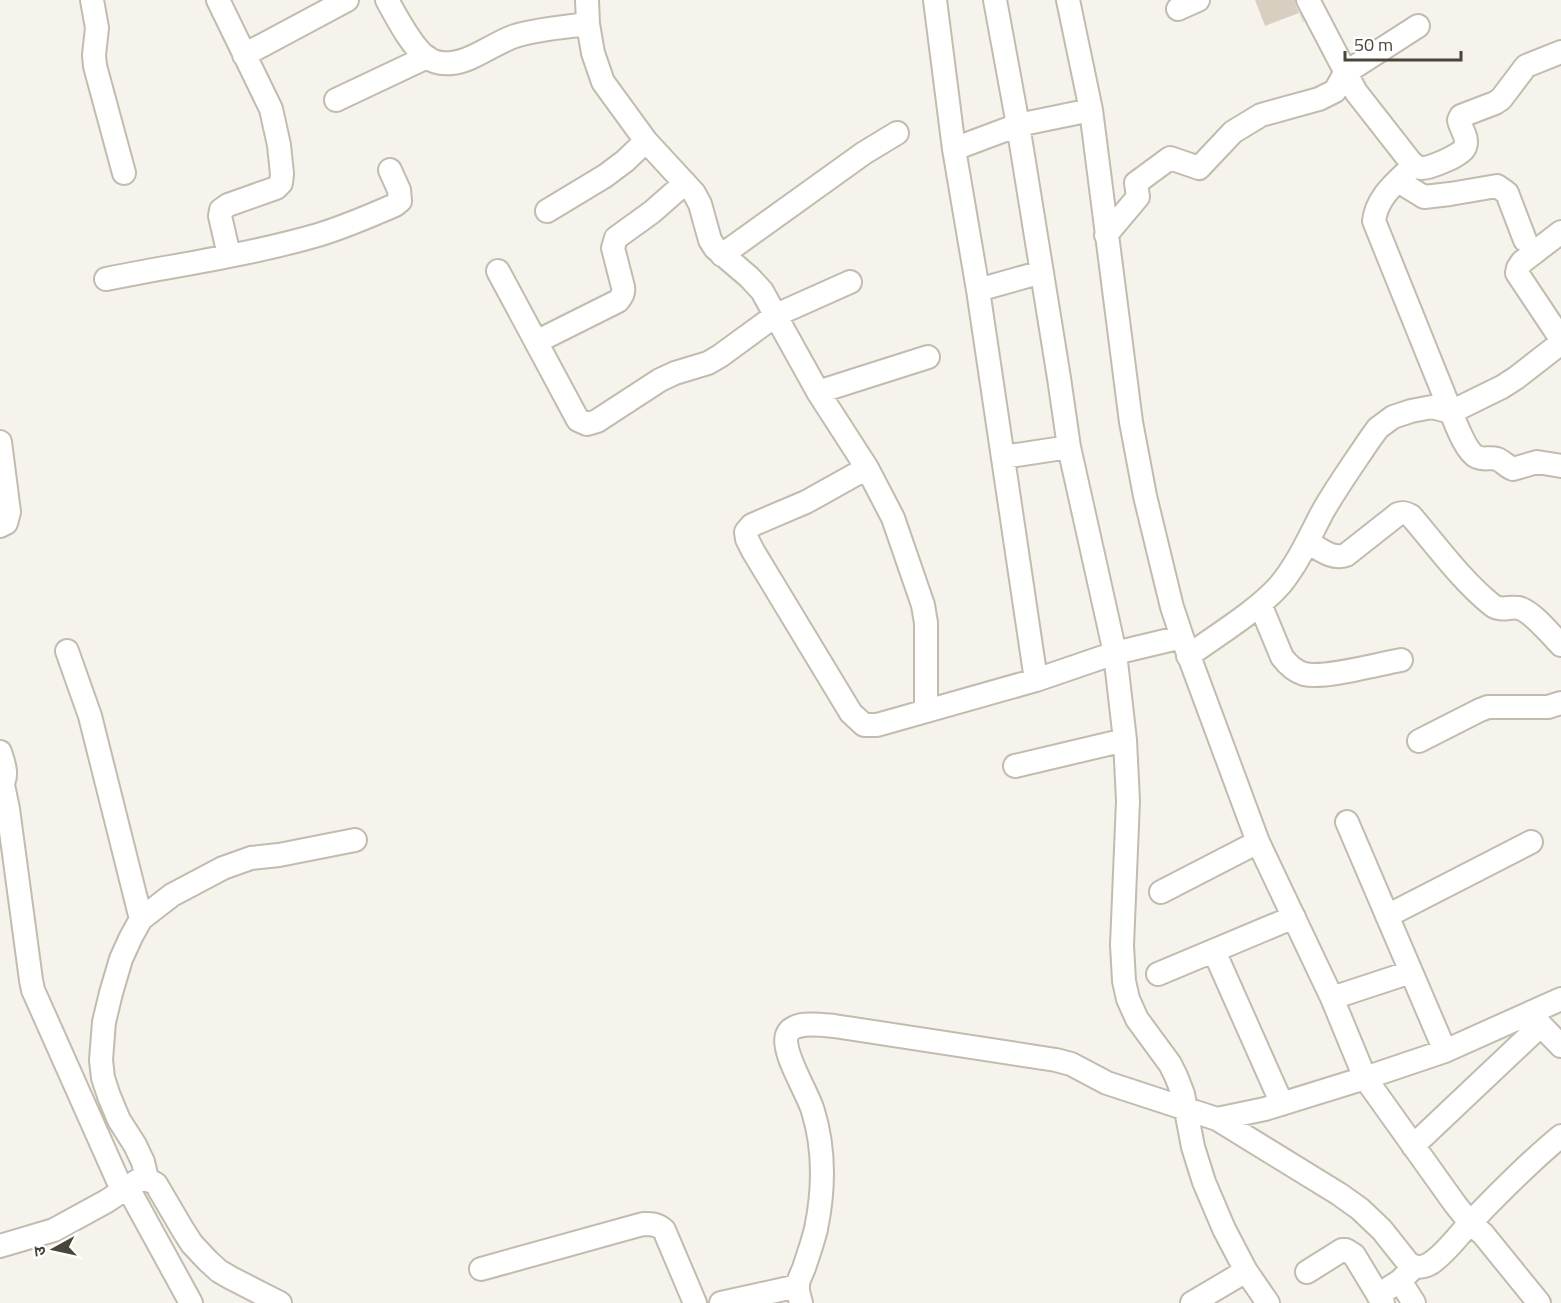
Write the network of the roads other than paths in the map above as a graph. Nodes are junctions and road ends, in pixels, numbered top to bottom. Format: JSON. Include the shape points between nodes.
{"nodes":[{"id":1,"x":92,"y":0,"type":"edge"},
{"id":2,"x":218,"y":0,"type":"edge"},
{"id":3,"x":347,"y":0,"type":"edge"},
{"id":4,"x":387,"y":0,"type":"edge"},
{"id":5,"x":587,"y":0,"type":"edge"},
{"id":6,"x":935,"y":0,"type":"edge"},
{"id":7,"x":995,"y":0,"type":"edge"},
{"id":8,"x":1068,"y":0,"type":"edge"},
{"id":9,"x":1308,"y":0,"type":"edge"},
{"id":10,"x":588,"y":24,"type":"junction"},
{"id":11,"x":1418,"y":26,"type":"dead end"},
{"id":12,"x":1561,"y":52,"type":"edge"},
{"id":13,"x":244,"y":55,"type":"junction"},
{"id":14,"x":427,"y":57,"type":"junction"},
{"id":15,"x":1345,"y":73,"type":"junction"},
{"id":16,"x":336,"y":100,"type":"dead end"},
{"id":17,"x":1091,"y":110,"type":"junction"},
{"id":18,"x":1018,"y":125,"type":"junction"},
{"id":19,"x":897,"y":133,"type":"dead end"},
{"id":20,"x":646,"y":141,"type":"junction"},
{"id":21,"x":954,"y":149,"type":"junction"},
{"id":22,"x":390,"y":170,"type":"dead end"},
{"id":23,"x":124,"y":172,"type":"dead end"},
{"id":24,"x":1406,"y":173,"type":"junction"},
{"id":25,"x":685,"y":183,"type":"junction"},
{"id":26,"x":547,"y":211,"type":"dead end"},
{"id":27,"x":1561,"y":232,"type":"edge"},
{"id":28,"x":1106,"y":235,"type":"junction"},
{"id":29,"x":1525,"y":240,"type":"dead end"},
{"id":30,"x":229,"y":255,"type":"junction"},
{"id":31,"x":722,"y":255,"type":"junction"},
{"id":32,"x":498,"y":271,"type":"dead end"},
{"id":33,"x":1042,"y":272,"type":"junction"},
{"id":34,"x":106,"y":279,"type":"dead end"},
{"id":35,"x":849,"y":282,"type":"dead end"},
{"id":36,"x":978,"y":290,"type":"junction"},
{"id":37,"x":776,"y":315,"type":"junction"},
{"id":38,"x":1561,"y":341,"type":"edge"},
{"id":39,"x":536,"y":342,"type":"junction"},
{"id":40,"x":927,"y":357,"type":"dead end"},
{"id":41,"x":818,"y":392,"type":"junction"},
{"id":42,"x":1451,"y":412,"type":"junction"},
{"id":43,"x":0,"y":442,"type":"edge"},
{"id":44,"x":1069,"y":447,"type":"junction"},
{"id":45,"x":1003,"y":458,"type":"junction"},
{"id":46,"x":1561,"y":466,"type":"edge"},
{"id":47,"x":867,"y":468,"type":"junction"},
{"id":48,"x":0,"y":526,"type":"edge"},
{"id":49,"x":1308,"y":542,"type":"junction"},
{"id":50,"x":1260,"y":604,"type":"junction"},
{"id":51,"x":1561,"y":645,"type":"edge"},
{"id":52,"x":1185,"y":646,"type":"junction"},
{"id":53,"x":68,"y":651,"type":"dead end"},
{"id":54,"x":1114,"y":653,"type":"junction"},
{"id":55,"x":1401,"y":660,"type":"dead end"},
{"id":56,"x":1036,"y":680,"type":"junction"},
{"id":57,"x":1561,"y":703,"type":"edge"},
{"id":58,"x":926,"y":711,"type":"junction"},
{"id":59,"x":1125,"y":740,"type":"junction"},
{"id":60,"x":1419,"y":741,"type":"dead end"},
{"id":61,"x":0,"y":752,"type":"edge"},
{"id":62,"x":1015,"y":766,"type":"dead end"},
{"id":63,"x":2,"y":786,"type":"edge"},
{"id":64,"x":1347,"y":822,"type":"dead end"},
{"id":65,"x":355,"y":840,"type":"dead end"},
{"id":66,"x":1258,"y":842,"type":"junction"},
{"id":67,"x":1531,"y":842,"type":"dead end"},
{"id":68,"x":1161,"y":892,"type":"dead end"},
{"id":69,"x":1387,"y":916,"type":"junction"},
{"id":70,"x":1294,"y":917,"type":"junction"},
{"id":71,"x":141,"y":919,"type":"junction"},
{"id":72,"x":1214,"y":951,"type":"junction"},
{"id":73,"x":1411,"y":972,"type":"junction"},
{"id":74,"x":1158,"y":974,"type":"dead end"},
{"id":75,"x":1332,"y":998,"type":"junction"},
{"id":76,"x":1561,"y":999,"type":"edge"},
{"id":77,"x":1536,"y":1019,"type":"junction"},
{"id":78,"x":1561,"y":1046,"type":"edge"},
{"id":79,"x":1445,"y":1051,"type":"junction"},
{"id":80,"x":1365,"y":1078,"type":"junction"},
{"id":81,"x":1274,"y":1106,"type":"junction"},
{"id":82,"x":1185,"y":1108,"type":"junction"},
{"id":83,"x":1225,"y":1118,"type":"junction"},
{"id":84,"x":1413,"y":1146,"type":"junction"},
{"id":85,"x":1556,"y":1148,"type":"edge"},
{"id":86,"x":132,"y":1186,"type":"junction"},
{"id":87,"x":1463,"y":1231,"type":"junction"},
{"id":88,"x":0,"y":1246,"type":"edge"},
{"id":89,"x":481,"y":1269,"type":"dead end"},
{"id":90,"x":1415,"y":1270,"type":"junction"},
{"id":91,"x":1246,"y":1271,"type":"junction"},
{"id":92,"x":1307,"y":1272,"type":"dead end"},
{"id":93,"x":799,"y":1294,"type":"edge"},
{"id":94,"x":1380,"y":1299,"type":"edge"},
{"id":95,"x":191,"y":1303,"type":"edge"},
{"id":96,"x":280,"y":1303,"type":"edge"},
{"id":97,"x":695,"y":1303,"type":"edge"},
{"id":98,"x":721,"y":1303,"type":"edge"},
{"id":99,"x":1192,"y":1303,"type":"edge"},
{"id":100,"x":1268,"y":1303,"type":"edge"},
{"id":101,"x":1414,"y":1303,"type":"edge"},
{"id":102,"x":1539,"y":1303,"type":"edge"}],
"edges":[{"from":1,"to":23,"type":"street","via":[[97,28],[95,66]]},
{"from":2,"to":13,"type":"street"},
{"from":3,"to":13,"type":"street"},
{"from":4,"to":14,"type":"street","via":[[417,49]]},
{"from":5,"to":10,"type":"street"},
{"from":6,"to":21,"type":"street"},
{"from":7,"to":18,"type":"street"},
{"from":8,"to":17,"type":"street"},
{"from":9,"to":15,"type":"street"},
{"from":10,"to":14,"type":"street","via":[[515,36],[454,63],[440,63]]},
{"from":10,"to":20,"type":"street","via":[[603,82]]},
{"from":11,"to":15,"type":"street"},
{"from":12,"to":24,"type":"street","via":[[1527,66],[1501,99],[1458,120],[1466,145],[1462,153]]},
{"from":13,"to":30,"type":"street","via":[[271,109],[282,179],[276,188],[221,210]]},
{"from":14,"to":16,"type":"street"},
{"from":15,"to":24,"type":"street"},
{"from":15,"to":28,"type":"street","via":[[1335,91],[1261,115],[1233,132],[1198,168],[1170,158],[1136,183],[1138,197]]},
{"from":17,"to":18,"type":"street"},
{"from":17,"to":28,"type":"street"},
{"from":18,"to":21,"type":"street"},
{"from":18,"to":33,"type":"street"},
{"from":19,"to":31,"type":"street"},
{"from":20,"to":25,"type":"street"},
{"from":20,"to":26,"type":"street","via":[[605,176]]},
{"from":21,"to":36,"type":"street"},
{"from":22,"to":30,"type":"street","via":[[401,196],[395,205],[320,234]]},
{"from":24,"to":29,"type":"street","via":[[1424,197],[1497,186],[1507,193]]},
{"from":24,"to":42,"type":"street","via":[[1388,189],[1375,209],[1374,221]]},
{"from":25,"to":31,"type":"street","via":[[700,204],[710,240]]},
{"from":25,"to":39,"type":"street","via":[[616,238],[613,248],[624,291],[622,297]]},
{"from":27,"to":38,"type":"street","via":[[1522,262],[1517,273]]},
{"from":28,"to":52,"type":"street","via":[[1121,356],[1145,496]]},
{"from":30,"to":34,"type":"street"},
{"from":31,"to":37,"type":"street","via":[[762,291]]},
{"from":32,"to":39,"type":"street"},
{"from":33,"to":36,"type":"street"},
{"from":33,"to":44,"type":"street"},
{"from":35,"to":37,"type":"street"},
{"from":36,"to":45,"type":"street"},
{"from":37,"to":39,"type":"street","via":[[708,363],[660,380],[587,424],[578,420]]},
{"from":37,"to":41,"type":"street"},
{"from":38,"to":42,"type":"street","via":[[1516,378]]},
{"from":40,"to":41,"type":"street"},
{"from":41,"to":47,"type":"street"},
{"from":42,"to":46,"type":"street","via":[[1476,457],[1495,459],[1513,469],[1538,462]]},
{"from":42,"to":49,"type":"street","via":[[1432,407],[1411,411],[1378,428],[1322,513]]},
{"from":43,"to":48,"type":"street","via":[[9,512],[6,523]]},
{"from":44,"to":45,"type":"street"},
{"from":44,"to":54,"type":"street"},
{"from":45,"to":56,"type":"street"},
{"from":47,"to":58,"type":"street","via":[[893,518],[923,606]]},
{"from":47,"to":58,"type":"street","via":[[806,502],[752,525],[746,532],[747,539],[857,720],[864,725],[877,725]]},
{"from":49,"to":50,"type":"street","via":[[1294,566]]},
{"from":49,"to":51,"type":"street","via":[[1340,557],[1398,514],[1406,513],[1494,607],[1522,609]]},
{"from":50,"to":52,"type":"street"},
{"from":50,"to":55,"type":"street","via":[[1282,657],[1304,674],[1324,675]]},
{"from":52,"to":54,"type":"street","via":[[1146,645]]},
{"from":52,"to":66,"type":"street"},
{"from":53,"to":71,"type":"street","via":[[90,716]]},
{"from":54,"to":56,"type":"street"},
{"from":54,"to":59,"type":"street"},
{"from":56,"to":58,"type":"street"},
{"from":57,"to":60,"type":"street","via":[[1548,707],[1488,707]]},
{"from":59,"to":62,"type":"street"},
{"from":59,"to":82,"type":"street","via":[[1128,801],[1124,981],[1137,1019],[1176,1076]]},
{"from":61,"to":63,"type":"street","via":[[6,775]]},
{"from":63,"to":86,"type":"street","via":[[33,990]]},
{"from":64,"to":69,"type":"street"},
{"from":65,"to":71,"type":"street","via":[[251,858],[223,868],[172,895]]},
{"from":66,"to":68,"type":"street"},
{"from":66,"to":70,"type":"street"},
{"from":67,"to":69,"type":"street"},
{"from":69,"to":73,"type":"street"},
{"from":70,"to":72,"type":"street"},
{"from":70,"to":75,"type":"street"},
{"from":71,"to":86,"type":"street","via":[[121,959],[111,993],[100,1059],[108,1096],[143,1162]]},
{"from":72,"to":74,"type":"street"},
{"from":72,"to":81,"type":"street"},
{"from":73,"to":75,"type":"street"},
{"from":73,"to":79,"type":"street"},
{"from":75,"to":80,"type":"street"},
{"from":76,"to":77,"type":"street"},
{"from":77,"to":78,"type":"street"},
{"from":77,"to":79,"type":"street"},
{"from":77,"to":84,"type":"street"},
{"from":79,"to":80,"type":"street"},
{"from":80,"to":81,"type":"street"},
{"from":80,"to":84,"type":"street"},
{"from":81,"to":83,"type":"street"},
{"from":82,"to":83,"type":"street"},
{"from":82,"to":91,"type":"street","via":[[1204,1182]]},
{"from":82,"to":93,"type":"street","via":[[1107,1083],[1056,1060],[834,1026],[800,1025],[788,1034],[786,1043],[813,1110],[822,1168],[821,1203]]},
{"from":83,"to":90,"type":"street","via":[[1360,1209]]},
{"from":84,"to":87,"type":"street","via":[[1455,1204]]},
{"from":85,"to":87,"type":"street"},
{"from":86,"to":88,"type":"street","via":[[54,1230]]},
{"from":86,"to":95,"type":"street"},
{"from":86,"to":96,"type":"street","via":[[156,1184],[188,1237],[208,1261],[219,1271]]},
{"from":87,"to":90,"type":"street"},
{"from":87,"to":102,"type":"street","via":[[1483,1234]]},
{"from":89,"to":97,"type":"street","via":[[651,1224],[664,1230]]},
{"from":90,"to":94,"type":"street"},
{"from":90,"to":101,"type":"street"},
{"from":91,"to":99,"type":"street"},
{"from":91,"to":100,"type":"street"},
{"from":92,"to":94,"type":"street","via":[[1346,1250],[1354,1255]]},
{"from":93,"to":98,"type":"street"}]}
